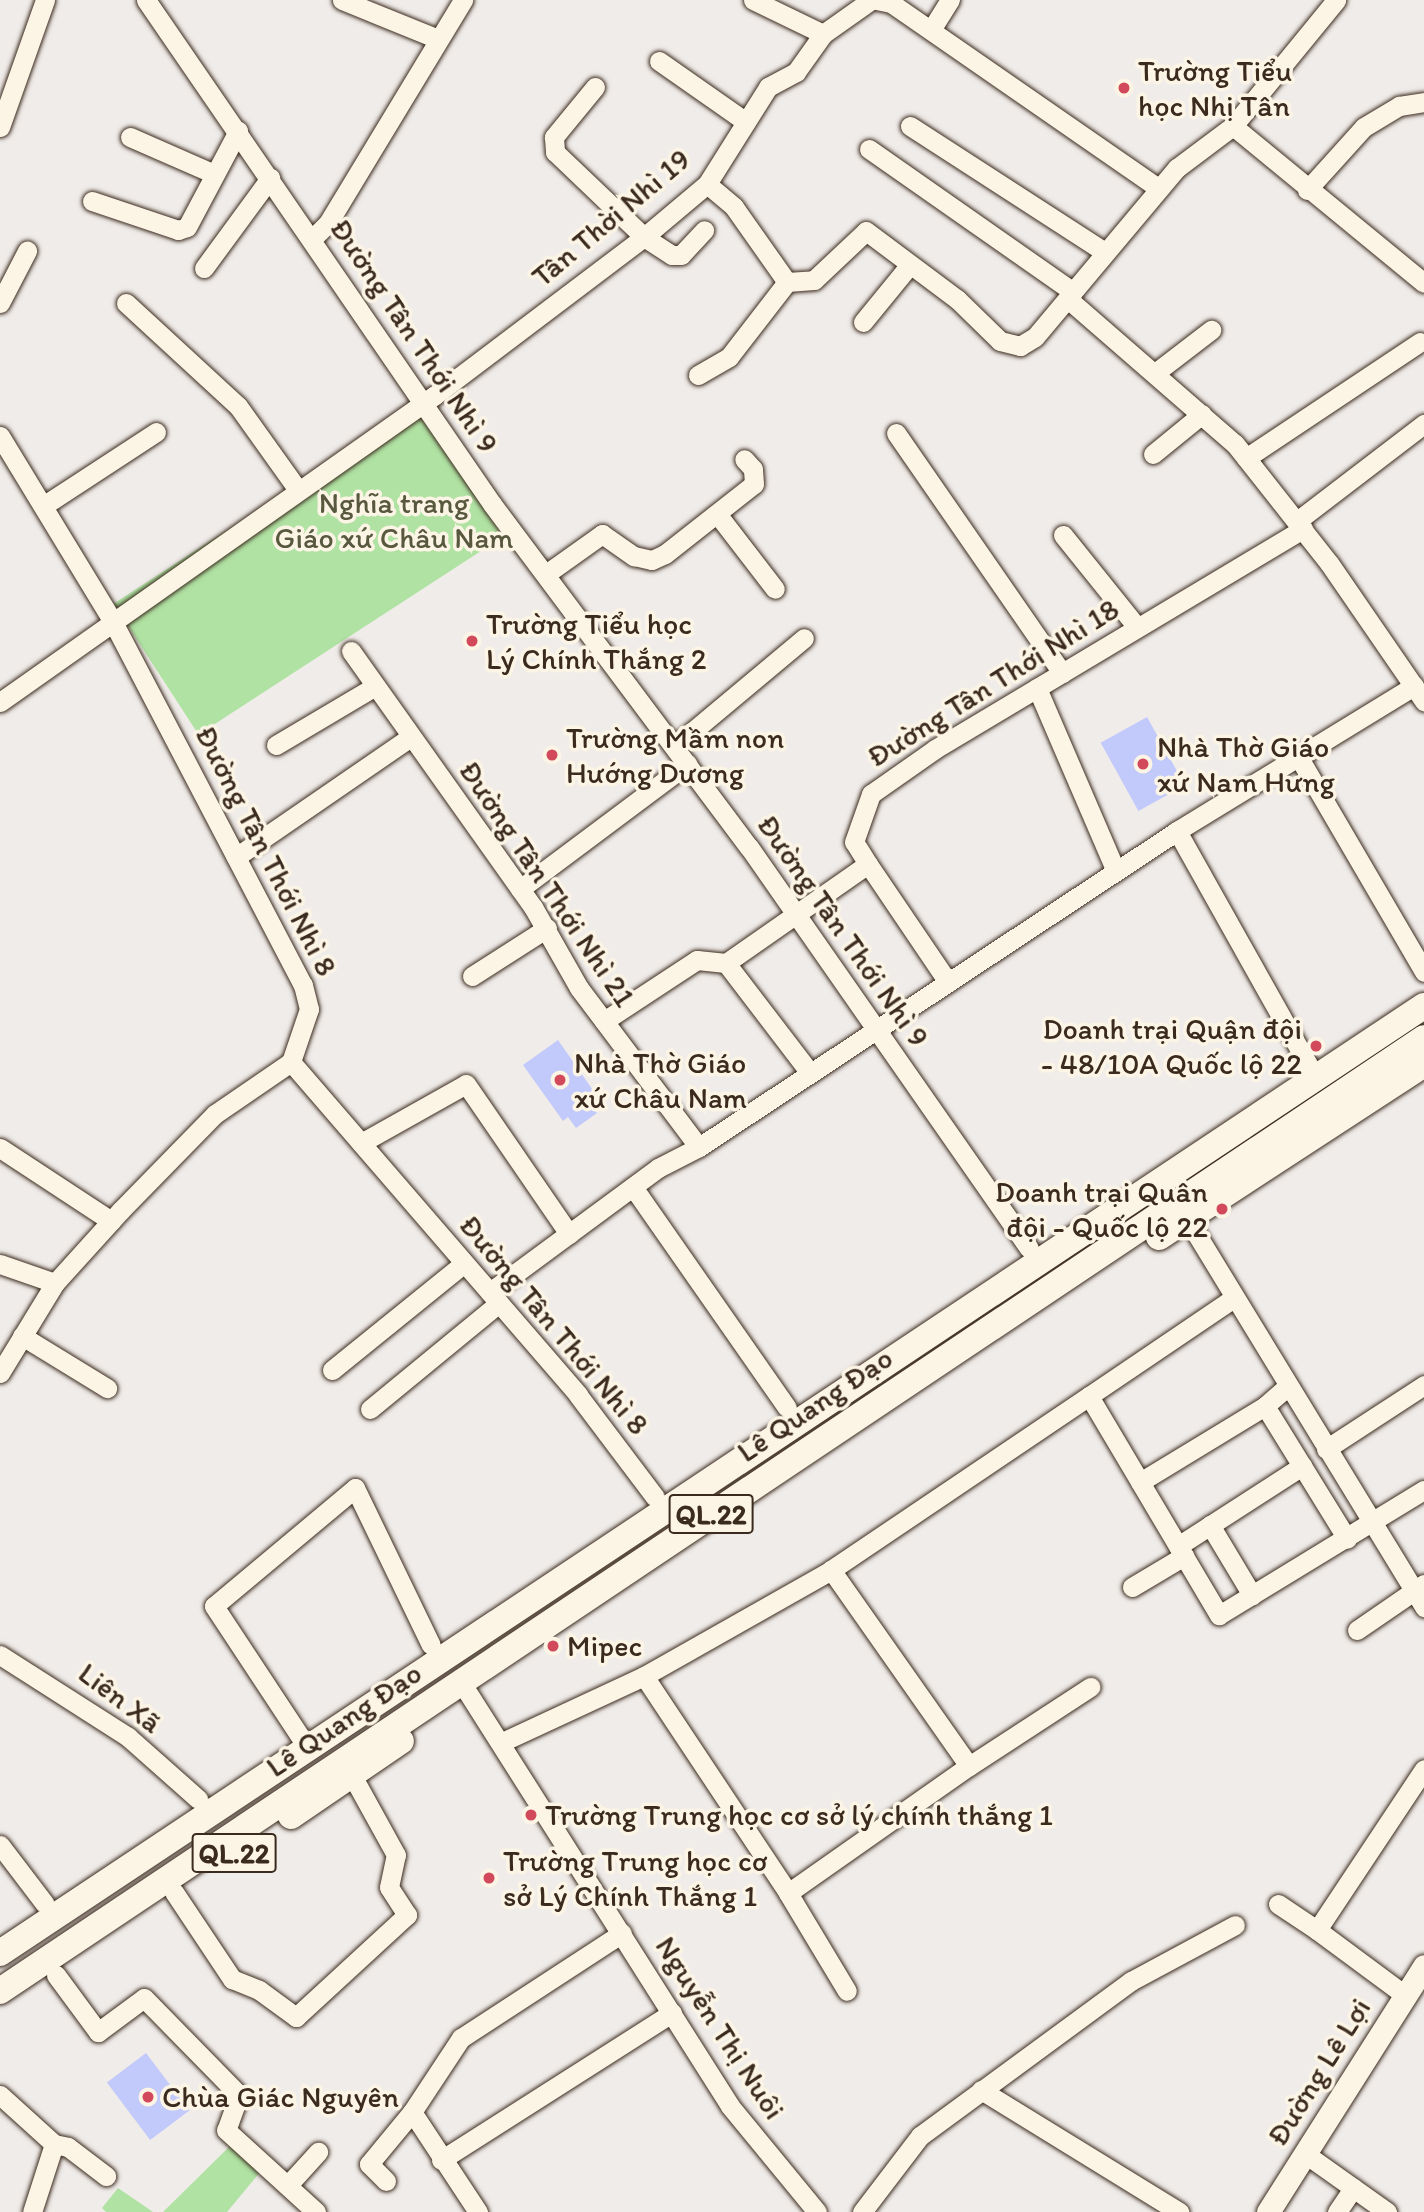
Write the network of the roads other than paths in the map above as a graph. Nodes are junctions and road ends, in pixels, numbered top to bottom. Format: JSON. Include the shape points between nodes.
{"nodes":[{"id":1,"x":45,"y":0,"type":"edge"},
{"id":2,"x":146,"y":0,"type":"edge"},
{"id":3,"x":342,"y":0,"type":"edge"},
{"id":4,"x":463,"y":0,"type":"edge"},
{"id":5,"x":753,"y":0,"type":"edge"},
{"id":6,"x":873,"y":0,"type":"edge"},
{"id":7,"x":950,"y":0,"type":"edge"},
{"id":8,"x":1336,"y":0,"type":"edge"},
{"id":9,"x":931,"y":30,"type":"junction"},
{"id":10,"x":823,"y":34,"type":"junction"},
{"id":11,"x":438,"y":39,"type":"junction"},
{"id":12,"x":659,"y":61,"type":"dead end"},
{"id":13,"x":594,"y":87,"type":"dead end"},
{"id":14,"x":1424,"y":102,"type":"edge"},
{"id":15,"x":746,"y":122,"type":"junction"},
{"id":16,"x":1233,"y":126,"type":"junction"},
{"id":17,"x":0,"y":127,"type":"edge"},
{"id":18,"x":910,"y":127,"type":"dead end"},
{"id":19,"x":238,"y":131,"type":"junction"},
{"id":20,"x":130,"y":137,"type":"dead end"},
{"id":21,"x":869,"y":149,"type":"dead end"},
{"id":22,"x":212,"y":173,"type":"junction"},
{"id":23,"x":270,"y":178,"type":"junction"},
{"id":24,"x":707,"y":184,"type":"junction"},
{"id":25,"x":1158,"y":188,"type":"junction"},
{"id":26,"x":1307,"y":190,"type":"junction"},
{"id":27,"x":92,"y":201,"type":"dead end"},
{"id":28,"x":704,"y":230,"type":"dead end"},
{"id":29,"x":644,"y":237,"type":"junction"},
{"id":30,"x":312,"y":239,"type":"junction"},
{"id":31,"x":27,"y":251,"type":"dead end"},
{"id":32,"x":1105,"y":252,"type":"junction"},
{"id":33,"x":908,"y":267,"type":"junction"},
{"id":34,"x":204,"y":268,"type":"dead end"},
{"id":35,"x":787,"y":282,"type":"junction"},
{"id":36,"x":1424,"y":283,"type":"edge"},
{"id":37,"x":1071,"y":295,"type":"junction"},
{"id":38,"x":0,"y":303,"type":"edge"},
{"id":39,"x":126,"y":303,"type":"dead end"},
{"id":40,"x":863,"y":322,"type":"dead end"},
{"id":41,"x":1211,"y":330,"type":"dead end"},
{"id":42,"x":1423,"y":342,"type":"edge"},
{"id":43,"x":1154,"y":373,"type":"junction"},
{"id":44,"x":698,"y":375,"type":"dead end"},
{"id":45,"x":423,"y":401,"type":"junction"},
{"id":46,"x":1202,"y":414,"type":"junction"},
{"id":47,"x":1424,"y":424,"type":"edge"},
{"id":48,"x":156,"y":432,"type":"dead end"},
{"id":49,"x":896,"y":433,"type":"dead end"},
{"id":50,"x":0,"y":436,"type":"edge"},
{"id":51,"x":1153,"y":454,"type":"dead end"},
{"id":52,"x":1246,"y":458,"type":"junction"},
{"id":53,"x":744,"y":459,"type":"dead end"},
{"id":54,"x":298,"y":490,"type":"junction"},
{"id":55,"x":43,"y":506,"type":"junction"},
{"id":56,"x":718,"y":516,"type":"junction"},
{"id":57,"x":1300,"y":525,"type":"junction"},
{"id":58,"x":1063,"y":535,"type":"dead end"},
{"id":59,"x":546,"y":574,"type":"junction"},
{"id":60,"x":775,"y":589,"type":"dead end"},
{"id":61,"x":113,"y":622,"type":"junction"},
{"id":62,"x":1137,"y":627,"type":"junction"},
{"id":63,"x":804,"y":638,"type":"dead end"},
{"id":64,"x":351,"y":651,"type":"dead end"},
{"id":65,"x":1062,"y":673,"type":"junction"},
{"id":66,"x":372,"y":688,"type":"junction"},
{"id":67,"x":1037,"y":688,"type":"junction"},
{"id":68,"x":1419,"y":694,"type":"edge"},
{"id":69,"x":0,"y":702,"type":"edge"},
{"id":70,"x":409,"y":738,"type":"junction"},
{"id":71,"x":276,"y":746,"type":"dead end"},
{"id":72,"x":675,"y":746,"type":"junction"},
{"id":73,"x":1298,"y":756,"type":"junction"},
{"id":74,"x":687,"y":765,"type":"junction"},
{"id":75,"x":1177,"y":831,"type":"junction"},
{"id":76,"x":236,"y":857,"type":"junction"},
{"id":77,"x":868,"y":864,"type":"junction"},
{"id":78,"x":1116,"y":871,"type":"junction"},
{"id":79,"x":520,"y":889,"type":"junction"},
{"id":80,"x":794,"y":911,"type":"junction"},
{"id":81,"x":547,"y":928,"type":"junction"},
{"id":82,"x":726,"y":963,"type":"junction"},
{"id":83,"x":1424,"y":972,"type":"edge"},
{"id":84,"x":472,"y":976,"type":"dead end"},
{"id":85,"x":948,"y":982,"type":"junction"},
{"id":86,"x":1424,"y":988,"type":"edge"},
{"id":87,"x":1424,"y":1006,"type":"edge"},
{"id":88,"x":604,"y":1021,"type":"junction"},
{"id":89,"x":875,"y":1030,"type":"junction"},
{"id":90,"x":1424,"y":1038,"type":"edge"},
{"id":91,"x":291,"y":1062,"type":"junction"},
{"id":92,"x":1424,"y":1064,"type":"edge"},
{"id":93,"x":1309,"y":1066,"type":"junction"},
{"id":94,"x":810,"y":1073,"type":"junction"},
{"id":95,"x":361,"y":1143,"type":"junction"},
{"id":96,"x":699,"y":1147,"type":"junction"},
{"id":97,"x":0,"y":1148,"type":"edge"},
{"id":98,"x":632,"y":1187,"type":"junction"},
{"id":99,"x":1183,"y":1210,"type":"junction"},
{"id":100,"x":111,"y":1221,"type":"junction"},
{"id":101,"x":569,"y":1234,"type":"junction"},
{"id":102,"x":1029,"y":1248,"type":"junction"},
{"id":103,"x":464,"y":1263,"type":"junction"},
{"id":104,"x":0,"y":1264,"type":"edge"},
{"id":105,"x":55,"y":1283,"type":"junction"},
{"id":106,"x":494,"y":1297,"type":"junction"},
{"id":107,"x":1234,"y":1298,"type":"junction"},
{"id":108,"x":22,"y":1336,"type":"junction"},
{"id":109,"x":332,"y":1370,"type":"dead end"},
{"id":110,"x":0,"y":1373,"type":"edge"},
{"id":111,"x":1424,"y":1385,"type":"edge"},
{"id":112,"x":1288,"y":1386,"type":"junction"},
{"id":113,"x":107,"y":1388,"type":"dead end"},
{"id":114,"x":1089,"y":1396,"type":"junction"},
{"id":115,"x":1265,"y":1406,"type":"junction"},
{"id":116,"x":787,"y":1408,"type":"junction"},
{"id":117,"x":370,"y":1409,"type":"dead end"},
{"id":118,"x":1326,"y":1449,"type":"junction"},
{"id":119,"x":1303,"y":1466,"type":"junction"},
{"id":120,"x":1140,"y":1482,"type":"junction"},
{"id":121,"x":1424,"y":1490,"type":"edge"},
{"id":122,"x":655,"y":1497,"type":"junction"},
{"id":123,"x":1372,"y":1524,"type":"junction"},
{"id":124,"x":1210,"y":1525,"type":"junction"},
{"id":125,"x":1347,"y":1539,"type":"junction"},
{"id":126,"x":1181,"y":1551,"type":"junction"},
{"id":127,"x":831,"y":1570,"type":"junction"},
{"id":128,"x":1132,"y":1587,"type":"dead end"},
{"id":129,"x":1421,"y":1594,"type":"edge"},
{"id":130,"x":1252,"y":1595,"type":"junction"},
{"id":131,"x":1357,"y":1630,"type":"dead end"},
{"id":132,"x":436,"y":1652,"type":"junction"},
{"id":133,"x":0,"y":1655,"type":"edge"},
{"id":134,"x":643,"y":1676,"type":"junction"},
{"id":135,"x":464,"y":1687,"type":"junction"},
{"id":136,"x":1090,"y":1687,"type":"dead end"},
{"id":137,"x":303,"y":1741,"type":"junction"},
{"id":138,"x":502,"y":1742,"type":"junction"},
{"id":139,"x":970,"y":1766,"type":"junction"},
{"id":140,"x":1424,"y":1769,"type":"edge"},
{"id":141,"x":353,"y":1777,"type":"junction"},
{"id":142,"x":1416,"y":1798,"type":"edge"},
{"id":143,"x":198,"y":1799,"type":"junction"},
{"id":144,"x":0,"y":1845,"type":"edge"},
{"id":145,"x":174,"y":1892,"type":"junction"},
{"id":146,"x":788,"y":1893,"type":"junction"},
{"id":147,"x":45,"y":1903,"type":"junction"},
{"id":148,"x":1278,"y":1904,"type":"dead end"},
{"id":149,"x":1234,"y":1925,"type":"dead end"},
{"id":150,"x":1317,"y":1930,"type":"junction"},
{"id":151,"x":0,"y":1933,"type":"edge"},
{"id":152,"x":622,"y":1933,"type":"junction"},
{"id":153,"x":0,"y":1952,"type":"edge"},
{"id":154,"x":1424,"y":1966,"type":"edge"},
{"id":155,"x":56,"y":1975,"type":"junction"},
{"id":156,"x":0,"y":1991,"type":"edge"},
{"id":157,"x":847,"y":1991,"type":"dead end"},
{"id":158,"x":1405,"y":1995,"type":"junction"},
{"id":159,"x":0,"y":2012,"type":"edge"},
{"id":160,"x":672,"y":2013,"type":"junction"},
{"id":161,"x":981,"y":2090,"type":"junction"},
{"id":162,"x":0,"y":2095,"type":"edge"},
{"id":163,"x":412,"y":2112,"type":"junction"},
{"id":164,"x":54,"y":2144,"type":"junction"},
{"id":165,"x":318,"y":2152,"type":"dead end"},
{"id":166,"x":1304,"y":2153,"type":"junction"},
{"id":167,"x":441,"y":2160,"type":"junction"},
{"id":168,"x":106,"y":2176,"type":"dead end"},
{"id":169,"x":386,"y":2181,"type":"dead end"},
{"id":170,"x":288,"y":2185,"type":"junction"},
{"id":171,"x":1353,"y":2188,"type":"junction"},
{"id":172,"x":809,"y":2209,"type":"edge"},
{"id":173,"x":472,"y":2210,"type":"edge"},
{"id":174,"x":32,"y":2212,"type":"edge"},
{"id":175,"x":316,"y":2212,"type":"edge"},
{"id":176,"x":862,"y":2212,"type":"edge"},
{"id":177,"x":1179,"y":2212,"type":"edge"},
{"id":178,"x":1268,"y":2212,"type":"edge"},
{"id":179,"x":1338,"y":2212,"type":"edge"},
{"id":180,"x":1387,"y":2212,"type":"edge"}],
"edges":[{"from":1,"to":17,"type":"street"},
{"from":2,"to":19,"type":"street","name":"Đường Tân Thới Nhì 9"},
{"from":3,"to":11,"type":"street"},
{"from":4,"to":11,"type":"street"},
{"from":5,"to":10,"type":"street"},
{"from":6,"to":9,"type":"street","name":"Tân Thời Nhì 19","via":[[891,3]]},
{"from":6,"to":10,"type":"street","name":"Tân Thời Nhì 19"},
{"from":7,"to":9,"type":"street"},
{"from":8,"to":16,"type":"street"},
{"from":9,"to":25,"type":"street","name":"Tân Thời Nhì 19"},
{"from":10,"to":15,"type":"street","name":"Tân Thời Nhì 19","via":[[796,72],[768,87]]},
{"from":11,"to":30,"type":"street","via":[[328,223]]},
{"from":12,"to":15,"type":"street"},
{"from":13,"to":29,"type":"street","via":[[552,145]]},
{"from":14,"to":26,"type":"street","via":[[1399,106],[1364,127]]},
{"from":15,"to":24,"type":"street","name":"Tân Thời Nhì 19"},
{"from":16,"to":25,"type":"street"},
{"from":16,"to":26,"type":"street"},
{"from":18,"to":32,"type":"street"},
{"from":19,"to":22,"type":"street"},
{"from":19,"to":23,"type":"street","name":"Đường Tân Thới Nhì 9"},
{"from":20,"to":22,"type":"street"},
{"from":21,"to":37,"type":"street"},
{"from":22,"to":27,"type":"street","via":[[192,221],[177,230]]},
{"from":23,"to":30,"type":"street","name":"Đường Tân Thới Nhì 9"},
{"from":23,"to":34,"type":"street"},
{"from":24,"to":29,"type":"street","name":"Tân Thời Nhì 19"},
{"from":24,"to":35,"type":"street","via":[[734,207]]},
{"from":25,"to":32,"type":"street"},
{"from":26,"to":36,"type":"street"},
{"from":28,"to":29,"type":"street","via":[[677,256]]},
{"from":29,"to":45,"type":"street","name":"Tân Thời Nhì 19"},
{"from":30,"to":45,"type":"street","name":"Đường Tân Thới Nhì 9"},
{"from":31,"to":38,"type":"street"},
{"from":32,"to":37,"type":"street"},
{"from":33,"to":35,"type":"street","via":[[866,231],[814,280]]},
{"from":33,"to":37,"type":"street","via":[[957,299],[1000,341],[1020,345],[1035,337]]},
{"from":33,"to":40,"type":"street"},
{"from":35,"to":44,"type":"street","via":[[729,357]]},
{"from":37,"to":43,"type":"street"},
{"from":39,"to":54,"type":"street","via":[[238,407]]},
{"from":41,"to":43,"type":"street"},
{"from":42,"to":52,"type":"street"},
{"from":43,"to":46,"type":"street"},
{"from":45,"to":54,"type":"street","name":"Tân Thời Nhì 19"},
{"from":45,"to":59,"type":"street","name":"Đường Tân Thới Nhì 9"},
{"from":46,"to":51,"type":"street"},
{"from":46,"to":52,"type":"street"},
{"from":47,"to":57,"type":"street","name":"Đường Tân Thới Nhì 18"},
{"from":48,"to":55,"type":"street"},
{"from":49,"to":65,"type":"street"},
{"from":50,"to":55,"type":"street","name":"Đường Tân Thới Nhì 8"},
{"from":52,"to":57,"type":"street"},
{"from":53,"to":56,"type":"street","via":[[753,469],[754,484]]},
{"from":54,"to":61,"type":"street","name":"Tân Thời Nhì 19"},
{"from":55,"to":61,"type":"street","name":"Đường Tân Thới Nhì 8"},
{"from":56,"to":59,"type":"street","via":[[652,560],[635,556],[602,534]]},
{"from":56,"to":60,"type":"street"},
{"from":57,"to":62,"type":"street","name":"Đường Tân Thới Nhì 18"},
{"from":57,"to":68,"type":"street"},
{"from":58,"to":62,"type":"street"},
{"from":59,"to":72,"type":"street","name":"Đường Tân Thới Nhì 9"},
{"from":61,"to":69,"type":"street","name":"Tân Thời Nhì 19"},
{"from":61,"to":76,"type":"street","name":"Đường Tân Thới Nhì 8"},
{"from":62,"to":65,"type":"street","name":"Đường Tân Thới Nhì 18"},
{"from":63,"to":72,"type":"street"},
{"from":64,"to":66,"type":"street","name":"Đường Tân Thới Nhì 21"},
{"from":65,"to":67,"type":"street","name":"Đường Tân Thới Nhì 18"},
{"from":66,"to":70,"type":"street","name":"Đường Tân Thới Nhì 21"},
{"from":66,"to":71,"type":"street"},
{"from":67,"to":77,"type":"street","name":"Đường Tân Thới Nhì 18","via":[[935,748],[871,794],[854,842]]},
{"from":67,"to":78,"type":"street"},
{"from":68,"to":73,"type":"street"},
{"from":70,"to":76,"type":"street"},
{"from":70,"to":79,"type":"street","name":"Đường Tân Thới Nhì 21"},
{"from":72,"to":74,"type":"street","name":"Đường Tân Thới Nhì 9"},
{"from":73,"to":75,"type":"street"},
{"from":73,"to":83,"type":"street"},
{"from":74,"to":79,"type":"street"},
{"from":74,"to":80,"type":"street","name":"Đường Tân Thới Nhì 9"},
{"from":75,"to":78,"type":"street"},
{"from":75,"to":93,"type":"street"},
{"from":76,"to":91,"type":"street","name":"Đường Tân Thới Nhì 8","via":[[309,1003]]},
{"from":77,"to":80,"type":"street"},
{"from":77,"to":85,"type":"street"},
{"from":78,"to":85,"type":"street"},
{"from":79,"to":81,"type":"street","name":"Đường Tân Thới Nhì 21"},
{"from":80,"to":82,"type":"street"},
{"from":80,"to":89,"type":"street","name":"Đường Tân Thới Nhì 9"},
{"from":81,"to":84,"type":"street"},
{"from":81,"to":88,"type":"street","name":"Đường Tân Thới Nhì 21"},
{"from":82,"to":88,"type":"street","via":[[697,960]]},
{"from":82,"to":94,"type":"street"},
{"from":85,"to":89,"type":"street"},
{"from":86,"to":93,"type":"highway","name":"Lê Quang Đạo","number":"QL.22"},
{"from":87,"to":132,"type":"highway","name":"Lê Quang Đạo","number":"QL.22"},
{"from":88,"to":96,"type":"street","name":"Đường Tân Thới Nhì 21"},
{"from":89,"to":94,"type":"street"},
{"from":89,"to":102,"type":"street","name":"Đường Tân Thới Nhì 9"},
{"from":90,"to":99,"type":"highway","name":"Lê Quang Đạo","number":"QL.22"},
{"from":91,"to":95,"type":"street","name":"Đường Tân Thới Nhì 8"},
{"from":91,"to":100,"type":"street","via":[[215,1114]]},
{"from":92,"to":99,"type":"highway","name":"Lê Quang Đạo","number":"QL.22"},
{"from":93,"to":102,"type":"highway","name":"Lê Quang Đạo","number":"QL.22"},
{"from":94,"to":96,"type":"street"},
{"from":95,"to":101,"type":"street","via":[[466,1084]]},
{"from":95,"to":103,"type":"street","name":"Đường Tân Thới Nhì 8"},
{"from":96,"to":98,"type":"street"},
{"from":97,"to":100,"type":"street"},
{"from":98,"to":101,"type":"street"},
{"from":98,"to":116,"type":"street"},
{"from":99,"to":107,"type":"street"},
{"from":99,"to":135,"type":"highway","name":"Lê Quang Đạo","number":"QL.22"},
{"from":100,"to":105,"type":"street"},
{"from":101,"to":106,"type":"street"},
{"from":102,"to":116,"type":"highway","name":"Lê Quang Đạo","number":"QL.22"},
{"from":103,"to":106,"type":"street","name":"Đường Tân Thới Nhì 8"},
{"from":103,"to":109,"type":"street"},
{"from":104,"to":105,"type":"street"},
{"from":105,"to":108,"type":"street"},
{"from":106,"to":117,"type":"street"},
{"from":106,"to":122,"type":"street","name":"Đường Tân Thới Nhì 8"},
{"from":107,"to":112,"type":"street"},
{"from":107,"to":114,"type":"street"},
{"from":108,"to":110,"type":"street"},
{"from":108,"to":113,"type":"street"},
{"from":111,"to":118,"type":"street"},
{"from":112,"to":115,"type":"street"},
{"from":112,"to":118,"type":"street"},
{"from":114,"to":120,"type":"street"},
{"from":114,"to":127,"type":"street"},
{"from":115,"to":119,"type":"street"},
{"from":115,"to":120,"type":"street"},
{"from":116,"to":122,"type":"highway","name":"Lê Quang Đạo","number":"QL.22"},
{"from":118,"to":123,"type":"street"},
{"from":119,"to":124,"type":"street"},
{"from":119,"to":125,"type":"street"},
{"from":120,"to":126,"type":"street"},
{"from":121,"to":123,"type":"street"},
{"from":122,"to":132,"type":"highway","name":"Lê Quang Đạo","number":"QL.22"},
{"from":123,"to":125,"type":"street"},
{"from":123,"to":129,"type":"street"},
{"from":124,"to":126,"type":"street"},
{"from":124,"to":130,"type":"street"},
{"from":125,"to":130,"type":"street"},
{"from":126,"to":128,"type":"street"},
{"from":126,"to":130,"type":"street","via":[[1219,1615]]},
{"from":127,"to":134,"type":"street"},
{"from":127,"to":139,"type":"street"},
{"from":129,"to":131,"type":"street"},
{"from":132,"to":135,"type":"highway"},
{"from":132,"to":137,"type":"highway","name":"Lê Quang Đạo","number":"QL.22"},
{"from":132,"to":137,"type":"street","via":[[355,1488],[214,1606]]},
{"from":133,"to":143,"type":"street","name":"Liên Xã","via":[[128,1737]]},
{"from":134,"to":138,"type":"street"},
{"from":134,"to":146,"type":"street"},
{"from":135,"to":138,"type":"street","name":"Nguyễn Thị Nuôi"},
{"from":135,"to":141,"type":"highway","name":"Lê Quang Đạo","number":"QL.22"},
{"from":135,"to":156,"type":"highway","name":"Lê Quang Đạo","number":"QL.22"},
{"from":136,"to":139,"type":"street"},
{"from":137,"to":143,"type":"highway","name":"Lê Quang Đạo","number":"QL.22"},
{"from":137,"to":153,"type":"highway","name":"Lê Quang Đạo","number":"QL.22"},
{"from":138,"to":152,"type":"street","name":"Nguyễn Thị Nuôi"},
{"from":139,"to":146,"type":"street"},
{"from":140,"to":142,"type":"street"},
{"from":141,"to":145,"type":"highway","name":"Lê Quang Đạo","number":"QL.22"},
{"from":141,"to":145,"type":"street","via":[[396,1855],[389,1887],[407,1915],[296,2017],[259,1990],[232,1979]]},
{"from":142,"to":150,"type":"street"},
{"from":143,"to":147,"type":"highway","name":"Lê Quang Đạo","number":"QL.22"},
{"from":144,"to":147,"type":"street"},
{"from":145,"to":155,"type":"highway","name":"Lê Quang Đạo","number":"QL.22"},
{"from":146,"to":157,"type":"street"},
{"from":147,"to":151,"type":"highway","name":"Lê Quang Đạo","number":"QL.22"},
{"from":148,"to":150,"type":"street"},
{"from":149,"to":161,"type":"street","via":[[1131,1981]]},
{"from":150,"to":158,"type":"street"},
{"from":152,"to":160,"type":"street","name":"Nguyễn Thị Nuôi"},
{"from":152,"to":163,"type":"street","via":[[461,2038]]},
{"from":154,"to":158,"type":"main road","name":"Đường Lê Lợi"},
{"from":155,"to":159,"type":"highway","name":"Lê Quang Đạo","number":"QL.22"},
{"from":155,"to":170,"type":"street","via":[[98,2032],[144,1998],[239,2095],[239,2105],[224,2125]]},
{"from":158,"to":166,"type":"main road","name":"Đường Lê Lợi"},
{"from":160,"to":167,"type":"street"},
{"from":160,"to":172,"type":"street","name":"Nguyễn Thị Nuôi","via":[[730,2106]]},
{"from":161,"to":176,"type":"street","via":[[920,2136]]},
{"from":161,"to":177,"type":"street"},
{"from":162,"to":164,"type":"street"},
{"from":163,"to":167,"type":"street"},
{"from":163,"to":169,"type":"street","via":[[369,2164]]},
{"from":164,"to":168,"type":"street","via":[[68,2147]]},
{"from":164,"to":174,"type":"street"},
{"from":165,"to":170,"type":"street"},
{"from":166,"to":171,"type":"street"},
{"from":166,"to":178,"type":"main road","name":"Đường Lê Lợi"},
{"from":167,"to":173,"type":"street"},
{"from":170,"to":175,"type":"street"},
{"from":171,"to":179,"type":"street"},
{"from":171,"to":180,"type":"street"}]}
